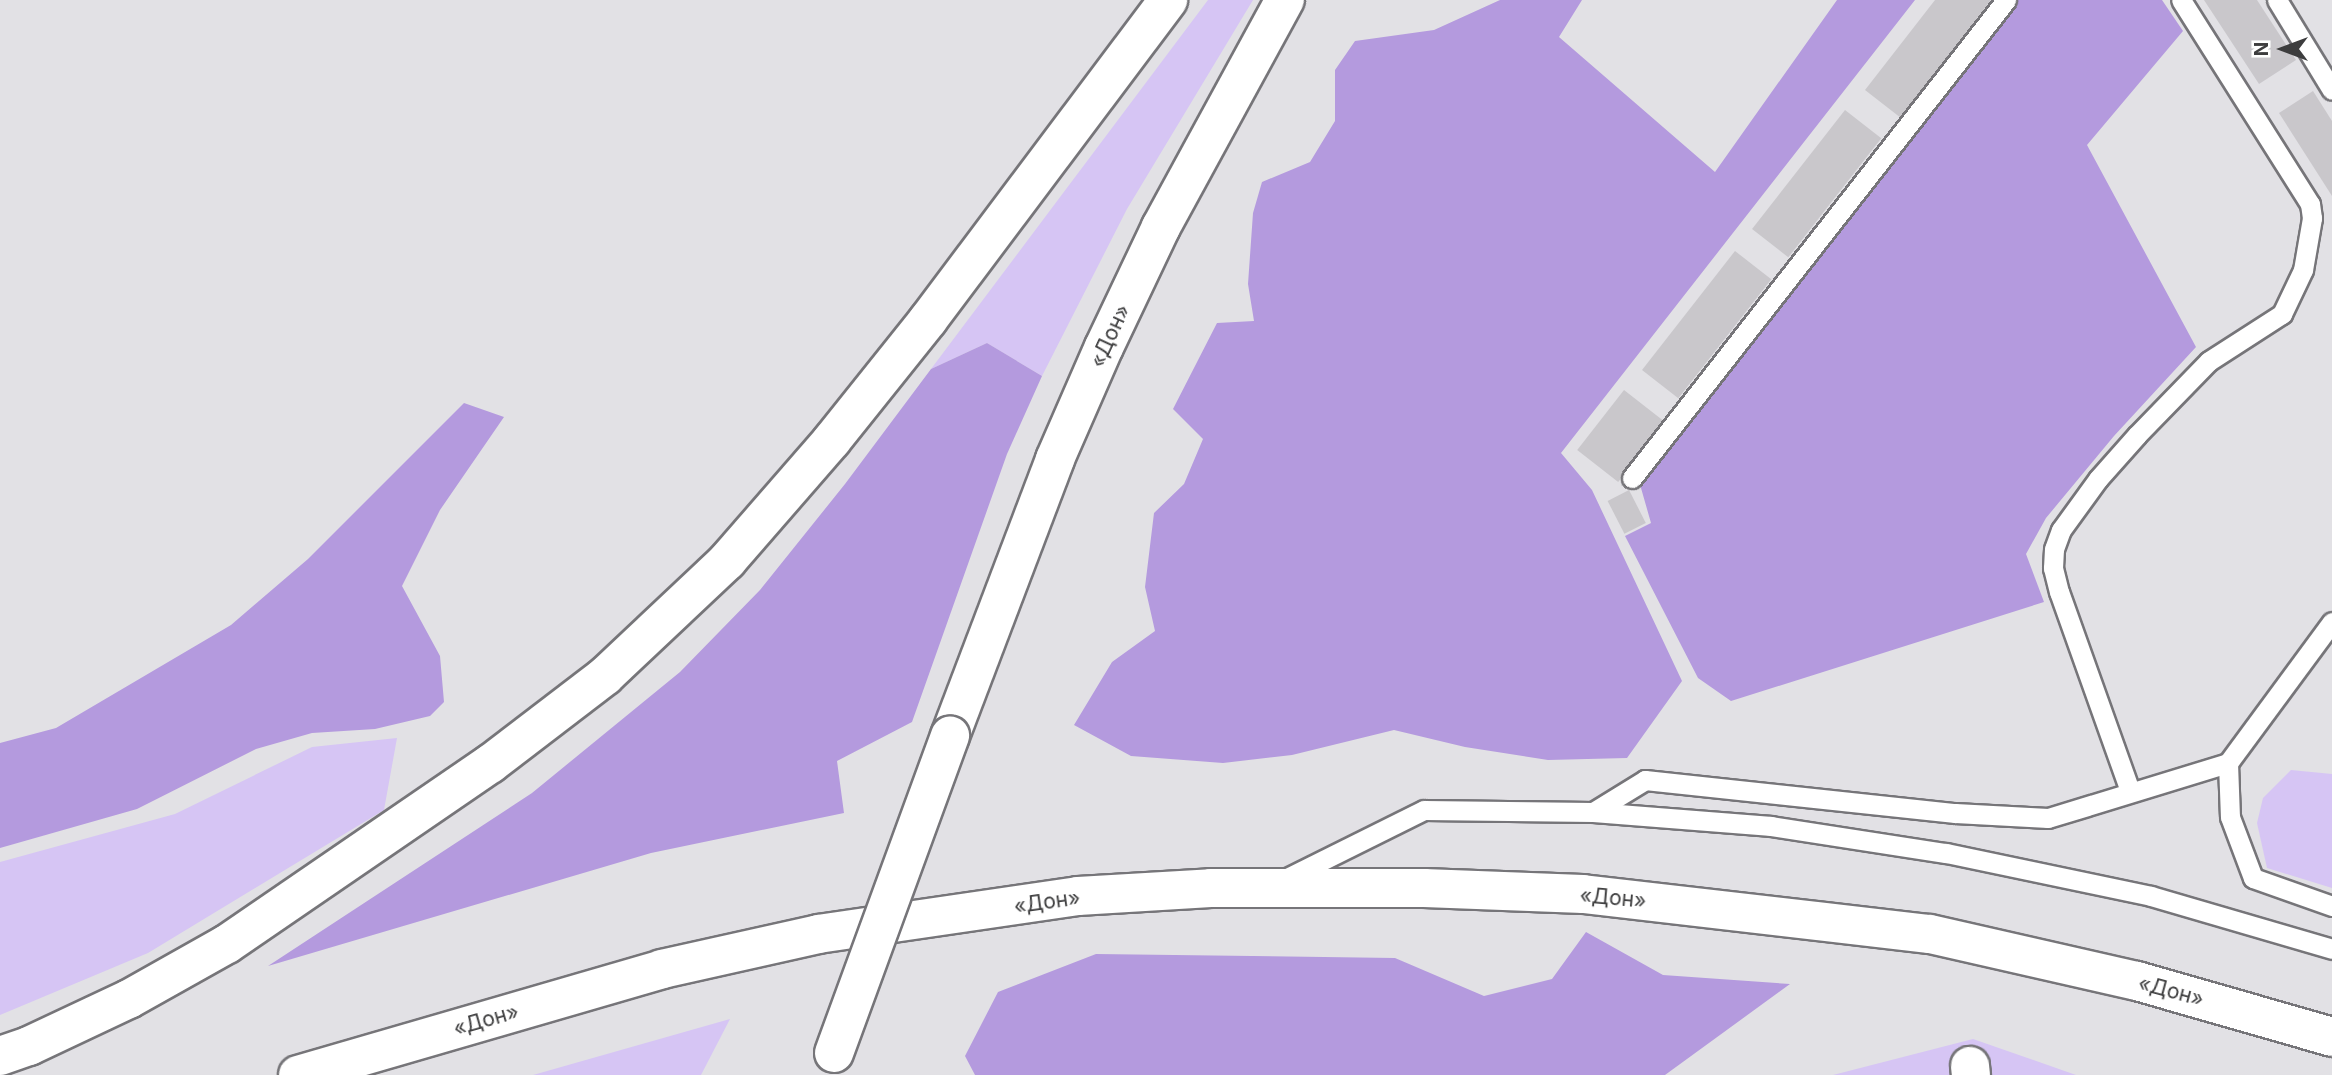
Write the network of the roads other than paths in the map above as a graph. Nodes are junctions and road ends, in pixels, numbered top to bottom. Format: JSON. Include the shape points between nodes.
{"nodes":[{"id":1,"x":1168,"y":0,"type":"edge"},
{"id":2,"x":1285,"y":0,"type":"edge"},
{"id":3,"x":1293,"y":0,"type":"edge"},
{"id":4,"x":2006,"y":0,"type":"edge"},
{"id":5,"x":2181,"y":0,"type":"edge"},
{"id":6,"x":2277,"y":0,"type":"edge"},
{"id":7,"x":1241,"y":81,"type":"junction"},
{"id":8,"x":2332,"y":90,"type":"edge"},
{"id":9,"x":1632,"y":478,"type":"dead end"},
{"id":10,"x":2332,"y":622,"type":"edge"},
{"id":11,"x":2228,"y":763,"type":"junction"},
{"id":12,"x":2130,"y":791,"type":"junction"},
{"id":13,"x":1593,"y":812,"type":"junction"},
{"id":14,"x":1268,"y":888,"type":"junction"},
{"id":15,"x":2332,"y":906,"type":"edge"},
{"id":16,"x":2332,"y":950,"type":"edge"},
{"id":17,"x":2332,"y":1037,"type":"edge"},
{"id":18,"x":0,"y":1056,"type":"edge"},
{"id":19,"x":830,"y":1064,"type":"edge"},
{"id":20,"x":298,"y":1075,"type":"edge"}],
"edges":[{"from":1,"to":18,"type":"highway","via":[[832,440],[727,561],[605,676],[479,772],[227,944],[129,999]]},
{"from":2,"to":7,"type":"highway","name":"«Дон»"},
{"from":3,"to":7,"type":"highway"},
{"from":4,"to":9,"type":"lane"},
{"from":5,"to":12,"type":"lane","via":[[2310,204],[2312,218],[2303,271],[2282,314],[2208,361],[2098,479],[2061,530],[2054,549],[2059,592]]},
{"from":6,"to":8,"type":"lane"},
{"from":7,"to":19,"type":"highway","name":"«Дон»","bridge":true,"via":[[1161,227],[1050,471]]},
{"from":10,"to":11,"type":"lane"},
{"from":11,"to":12,"type":"lane"},
{"from":11,"to":15,"type":"lane","via":[[2230,817],[2253,878]]},
{"from":12,"to":13,"type":"lane","via":[[2118,799],[2048,818],[1955,813],[1645,780]]},
{"from":13,"to":14,"type":"lane","via":[[1424,810]]},
{"from":13,"to":16,"type":"lane","via":[[1771,826],[1946,853],[2151,896]]},
{"from":14,"to":17,"type":"highway","name":"«Дон»","via":[[1583,894],[1930,934],[2137,981]]},
{"from":14,"to":20,"type":"highway","name":"«Дон»","via":[[1078,897],[818,934],[662,969]]}]}
